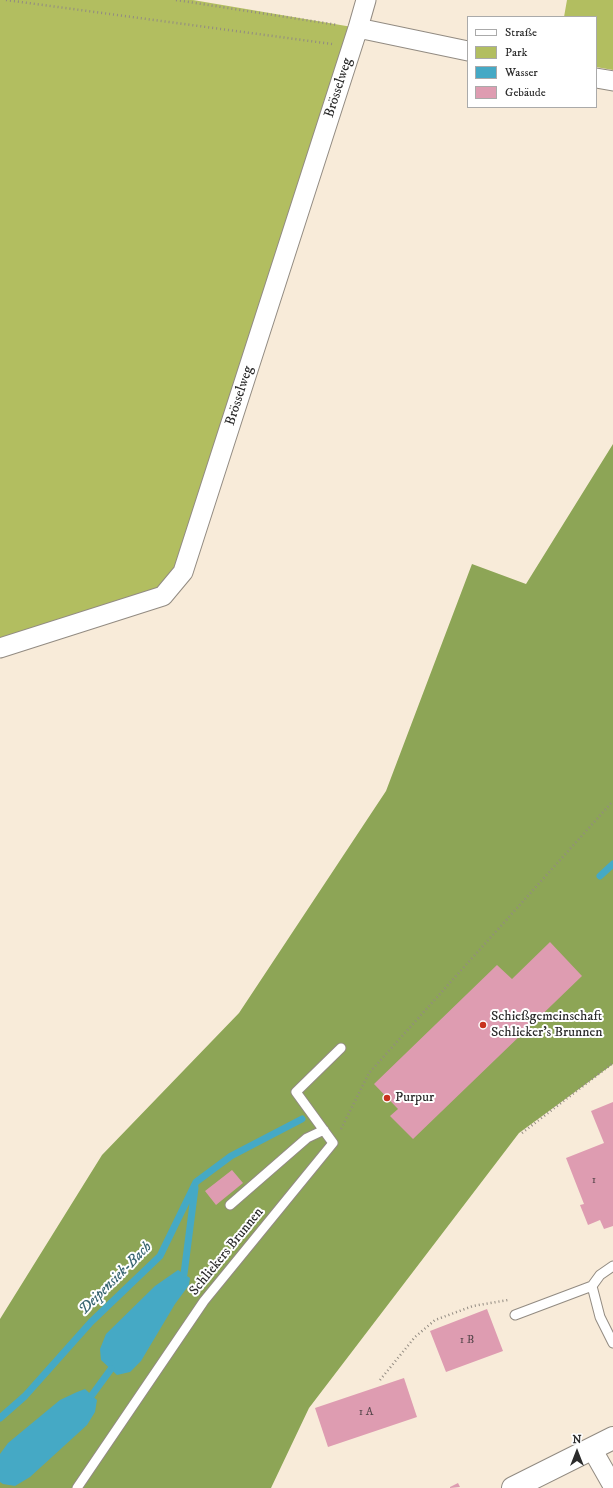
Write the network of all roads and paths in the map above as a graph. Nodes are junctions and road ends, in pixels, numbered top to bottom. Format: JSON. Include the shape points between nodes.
{"nodes":[{"id":1,"x":6,"y":0,"type":"edge"},
{"id":2,"x":176,"y":0,"type":"edge"},
{"id":3,"x":366,"y":0,"type":"edge"},
{"id":4,"x":358,"y":28,"type":"junction"},
{"id":5,"x":352,"y":47,"type":"junction"},
{"id":6,"x":467,"y":51,"type":"edge"},
{"id":7,"x":597,"y":78,"type":"edge"},
{"id":8,"x":613,"y":81,"type":"edge"},
{"id":9,"x":0,"y":648,"type":"edge"},
{"id":10,"x":613,"y":801,"type":"edge"},
{"id":11,"x":341,"y":1048,"type":"dead end"},
{"id":12,"x":613,"y":1063,"type":"edge"},
{"id":13,"x":324,"y":1130,"type":"junction"},
{"id":14,"x":522,"y":1133,"type":"dead end"},
{"id":15,"x":334,"y":1144,"type":"junction"},
{"id":16,"x":230,"y":1204,"type":"dead end"},
{"id":17,"x":613,"y":1266,"type":"edge"},
{"id":18,"x":592,"y":1286,"type":"junction"},
{"id":19,"x":512,"y":1300,"type":"dead end"},
{"id":20,"x":515,"y":1315,"type":"dead end"},
{"id":21,"x":613,"y":1343,"type":"edge"},
{"id":22,"x":380,"y":1380,"type":"dead end"},
{"id":23,"x":613,"y":1438,"type":"edge"},
{"id":24,"x":592,"y":1449,"type":"junction"},
{"id":25,"x":613,"y":1486,"type":"edge"},
{"id":26,"x":77,"y":1488,"type":"edge"},
{"id":27,"x":514,"y":1488,"type":"edge"}],
"edges":[{"from":1,"to":5,"type":"path"},
{"from":2,"to":4,"type":"path"},
{"from":3,"to":4,"type":"street","name":"Brösselweg"},
{"from":4,"to":5,"type":"street","name":"Brösselweg"},
{"from":4,"to":6,"type":"street"},
{"from":5,"to":9,"type":"street","name":"Brösselweg","via":[[183,572],[163,596]]},
{"from":7,"to":8,"type":"street"},
{"from":10,"to":15,"type":"path","via":[[369,1073]]},
{"from":11,"to":13,"type":"lane","via":[[296,1092]]},
{"from":12,"to":14,"type":"path"},
{"from":13,"to":15,"type":"lane"},
{"from":13,"to":16,"type":"lane","via":[[307,1138]]},
{"from":15,"to":26,"type":"lane","name":"Schliekers Brunnen","via":[[204,1301]]},
{"from":17,"to":18,"type":"lane","via":[[600,1275]]},
{"from":18,"to":20,"type":"lane"},
{"from":18,"to":21,"type":"lane","via":[[600,1317]]},
{"from":19,"to":22,"type":"path","via":[[473,1306],[435,1320],[415,1337]]},
{"from":23,"to":24,"type":"main road"},
{"from":24,"to":25,"type":"street"},
{"from":24,"to":27,"type":"main road"}]}
